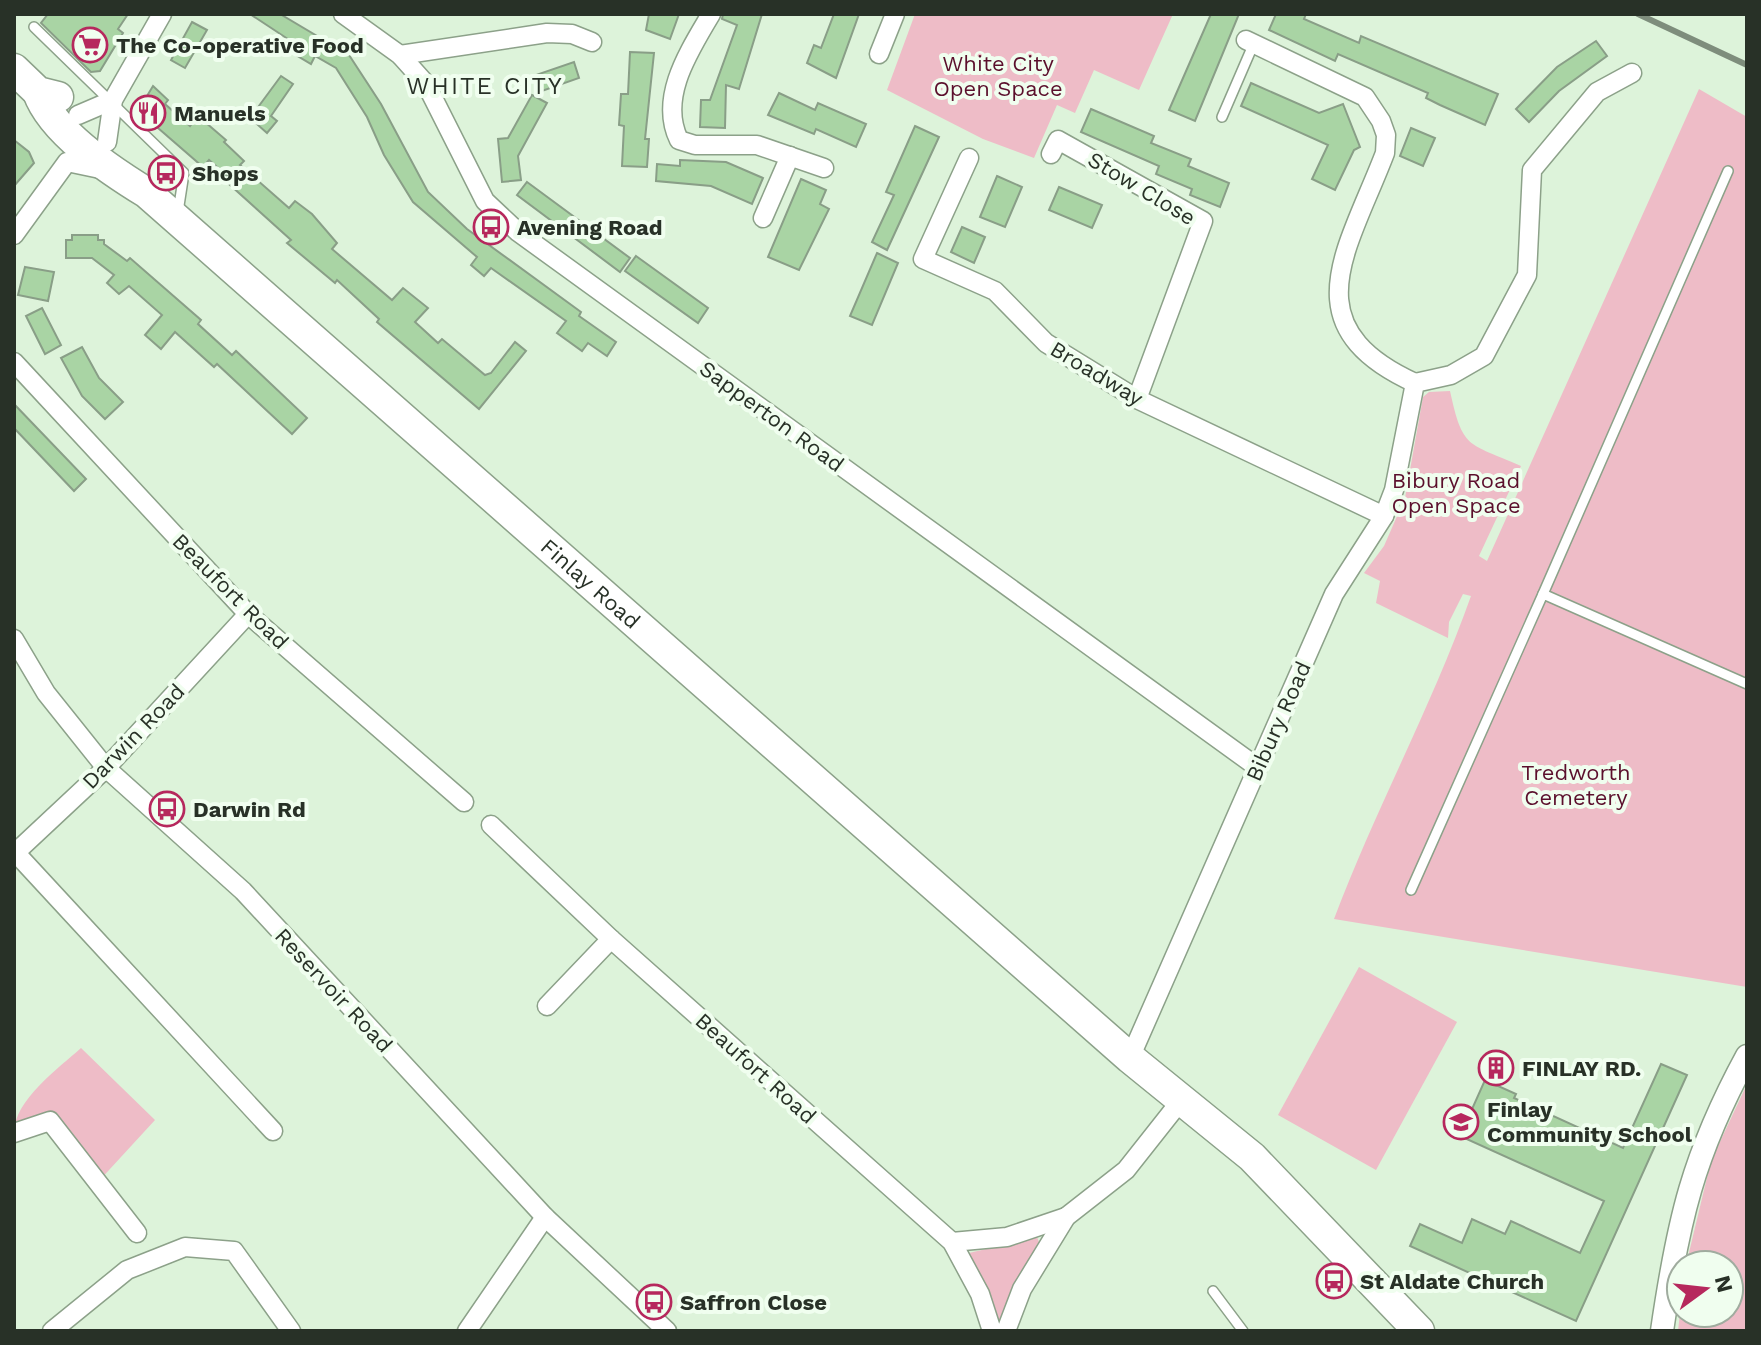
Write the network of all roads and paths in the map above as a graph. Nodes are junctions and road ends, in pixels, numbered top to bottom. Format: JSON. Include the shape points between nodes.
{"nodes":[{"id":1,"x":162,"y":14,"type":"edge"},
{"id":2,"x":343,"y":14,"type":"edge"},
{"id":3,"x":711,"y":14,"type":"edge"},
{"id":4,"x":895,"y":14,"type":"edge"},
{"id":5,"x":34,"y":27,"type":"dead end"},
{"id":6,"x":1250,"y":41,"type":"joint"},
{"id":7,"x":592,"y":42,"type":"dead end"},
{"id":8,"x":879,"y":54,"type":"dead end"},
{"id":9,"x":400,"y":55,"type":"junction"},
{"id":10,"x":14,"y":69,"type":"edge"},
{"id":11,"x":1632,"y":73,"type":"dead end"},
{"id":12,"x":113,"y":100,"type":"junction"},
{"id":13,"x":42,"y":103,"type":"junction"},
{"id":14,"x":78,"y":115,"type":"junction"},
{"id":15,"x":1222,"y":117,"type":"dead end"},
{"id":16,"x":1051,"y":154,"type":"dead end"},
{"id":17,"x":790,"y":156,"type":"junction"},
{"id":18,"x":969,"y":158,"type":"dead end"},
{"id":19,"x":116,"y":159,"type":"junction"},
{"id":20,"x":824,"y":168,"type":"dead end"},
{"id":21,"x":1728,"y":171,"type":"dead end"},
{"id":22,"x":763,"y":218,"type":"dead end"},
{"id":23,"x":176,"y":220,"type":"junction"},
{"id":24,"x":14,"y":235,"type":"edge"},
{"id":25,"x":14,"y":362,"type":"edge"},
{"id":26,"x":1415,"y":383,"type":"junction"},
{"id":27,"x":1137,"y":399,"type":"junction"},
{"id":28,"x":1384,"y":516,"type":"junction"},
{"id":29,"x":1543,"y":594,"type":"junction"},
{"id":30,"x":248,"y":614,"type":"junction"},
{"id":31,"x":14,"y":639,"type":"edge"},
{"id":32,"x":1747,"y":684,"type":"edge"},
{"id":33,"x":1257,"y":767,"type":"junction"},
{"id":34,"x":106,"y":768,"type":"junction"},
{"id":35,"x":464,"y":802,"type":"dead end"},
{"id":36,"x":491,"y":825,"type":"dead end"},
{"id":37,"x":15,"y":853,"type":"edge"},
{"id":38,"x":1411,"y":890,"type":"dead end"},
{"id":39,"x":611,"y":939,"type":"junction"},
{"id":40,"x":547,"y":1006,"type":"dead end"},
{"id":41,"x":1747,"y":1056,"type":"edge"},
{"id":42,"x":1130,"y":1058,"type":"junction"},
{"id":43,"x":1175,"y":1108,"type":"junction"},
{"id":44,"x":273,"y":1131,"type":"dead end"},
{"id":45,"x":14,"y":1133,"type":"edge"},
{"id":46,"x":1267,"y":1175,"type":"junction"},
{"id":47,"x":545,"y":1217,"type":"junction"},
{"id":48,"x":1066,"y":1217,"type":"junction"},
{"id":49,"x":137,"y":1233,"type":"dead end"},
{"id":50,"x":952,"y":1242,"type":"junction"},
{"id":51,"x":1213,"y":1291,"type":"dead end"},
{"id":52,"x":52,"y":1331,"type":"edge"},
{"id":53,"x":291,"y":1331,"type":"edge"},
{"id":54,"x":467,"y":1331,"type":"edge"},
{"id":55,"x":667,"y":1331,"type":"edge"},
{"id":56,"x":992,"y":1331,"type":"edge"},
{"id":57,"x":1006,"y":1331,"type":"edge"},
{"id":58,"x":1243,"y":1331,"type":"edge"},
{"id":59,"x":1419,"y":1331,"type":"edge"},
{"id":60,"x":1662,"y":1331,"type":"edge"}],
"edges":[{"from":1,"to":12,"type":"street"},
{"from":2,"to":9,"type":"street","name":"Sapperton Road"},
{"from":3,"to":17,"type":"street","via":[[677,77],[671,117],[679,140],[757,145]]},
{"from":4,"to":8,"type":"street"},
{"from":5,"to":12,"type":"lane"},
{"from":6,"to":15,"type":"lane"},
{"from":6,"to":26,"type":"street","via":[[1365,97],[1381,121],[1385,153],[1337,285],[1338,310],[1348,334],[1365,354]]},
{"from":7,"to":9,"type":"street","via":[[547,33]]},
{"from":9,"to":33,"type":"street","name":"Sapperton Road","via":[[426,84],[485,201],[518,232]]},
{"from":10,"to":13,"type":"highway","name":"Finlay Road"},
{"from":11,"to":26,"type":"street","via":[[1597,92],[1532,170],[1527,275],[1484,356],[1451,375]]},
{"from":12,"to":14,"type":"street"},
{"from":12,"to":19,"type":"street"},
{"from":12,"to":23,"type":"lane","via":[[184,173]]},
{"from":13,"to":14,"type":"highway","name":"Finlay Road","via":[[56,95]]},
{"from":13,"to":19,"type":"highway","name":"Finlay Road"},
{"from":14,"to":19,"type":"highway","name":"Finlay Road"},
{"from":16,"to":27,"type":"street","name":"Stow Close","via":[[1058,140],[1203,221]]},
{"from":17,"to":20,"type":"street"},
{"from":17,"to":22,"type":"street"},
{"from":18,"to":27,"type":"street","name":"Broadway","via":[[923,259],[995,291],[1046,343]]},
{"from":19,"to":23,"type":"highway","name":"Finlay Road"},
{"from":19,"to":24,"type":"street","via":[[67,162]]},
{"from":21,"to":29,"type":"lane"},
{"from":23,"to":42,"type":"highway","name":"Finlay Road"},
{"from":25,"to":30,"type":"street","name":"Beaufort Road"},
{"from":26,"to":28,"type":"street","name":"Bibury Road"},
{"from":27,"to":28,"type":"street","name":"Broadway"},
{"from":28,"to":33,"type":"street","name":"Bibury Road","via":[[1334,594]]},
{"from":29,"to":32,"type":"lane"},
{"from":29,"to":38,"type":"lane"},
{"from":30,"to":34,"type":"street","name":"Darwin Road"},
{"from":30,"to":35,"type":"street","name":"Beaufort Road"},
{"from":31,"to":34,"type":"street","name":"Reservoir Road","via":[[46,693]]},
{"from":33,"to":42,"type":"street","name":"Bibury Road"},
{"from":34,"to":37,"type":"street","name":"Darwin Road"},
{"from":34,"to":47,"type":"street","name":"Reservoir Road","via":[[243,891]]},
{"from":36,"to":39,"type":"street","name":"Beaufort Road"},
{"from":37,"to":44,"type":"street"},
{"from":39,"to":40,"type":"street"},
{"from":39,"to":50,"type":"street","name":"Beaufort Road"},
{"from":41,"to":60,"type":"street","via":[[1698,1157],[1673,1254]]},
{"from":42,"to":43,"type":"highway"},
{"from":42,"to":46,"type":"highway"},
{"from":43,"to":46,"type":"highway","via":[[1246,1167]]},
{"from":43,"to":48,"type":"street","via":[[1126,1170]]},
{"from":45,"to":49,"type":"street","via":[[50,1121]]},
{"from":46,"to":59,"type":"highway"},
{"from":47,"to":54,"type":"street"},
{"from":47,"to":55,"type":"street","name":"Reservoir Road"},
{"from":48,"to":50,"type":"street","via":[[1007,1237]]},
{"from":48,"to":57,"type":"street","via":[[1022,1289]]},
{"from":50,"to":56,"type":"street","name":"Beaufort Road","via":[[980,1294]]},
{"from":51,"to":58,"type":"lane"},
{"from":52,"to":53,"type":"street","via":[[127,1270],[185,1247],[234,1251]]}]}
